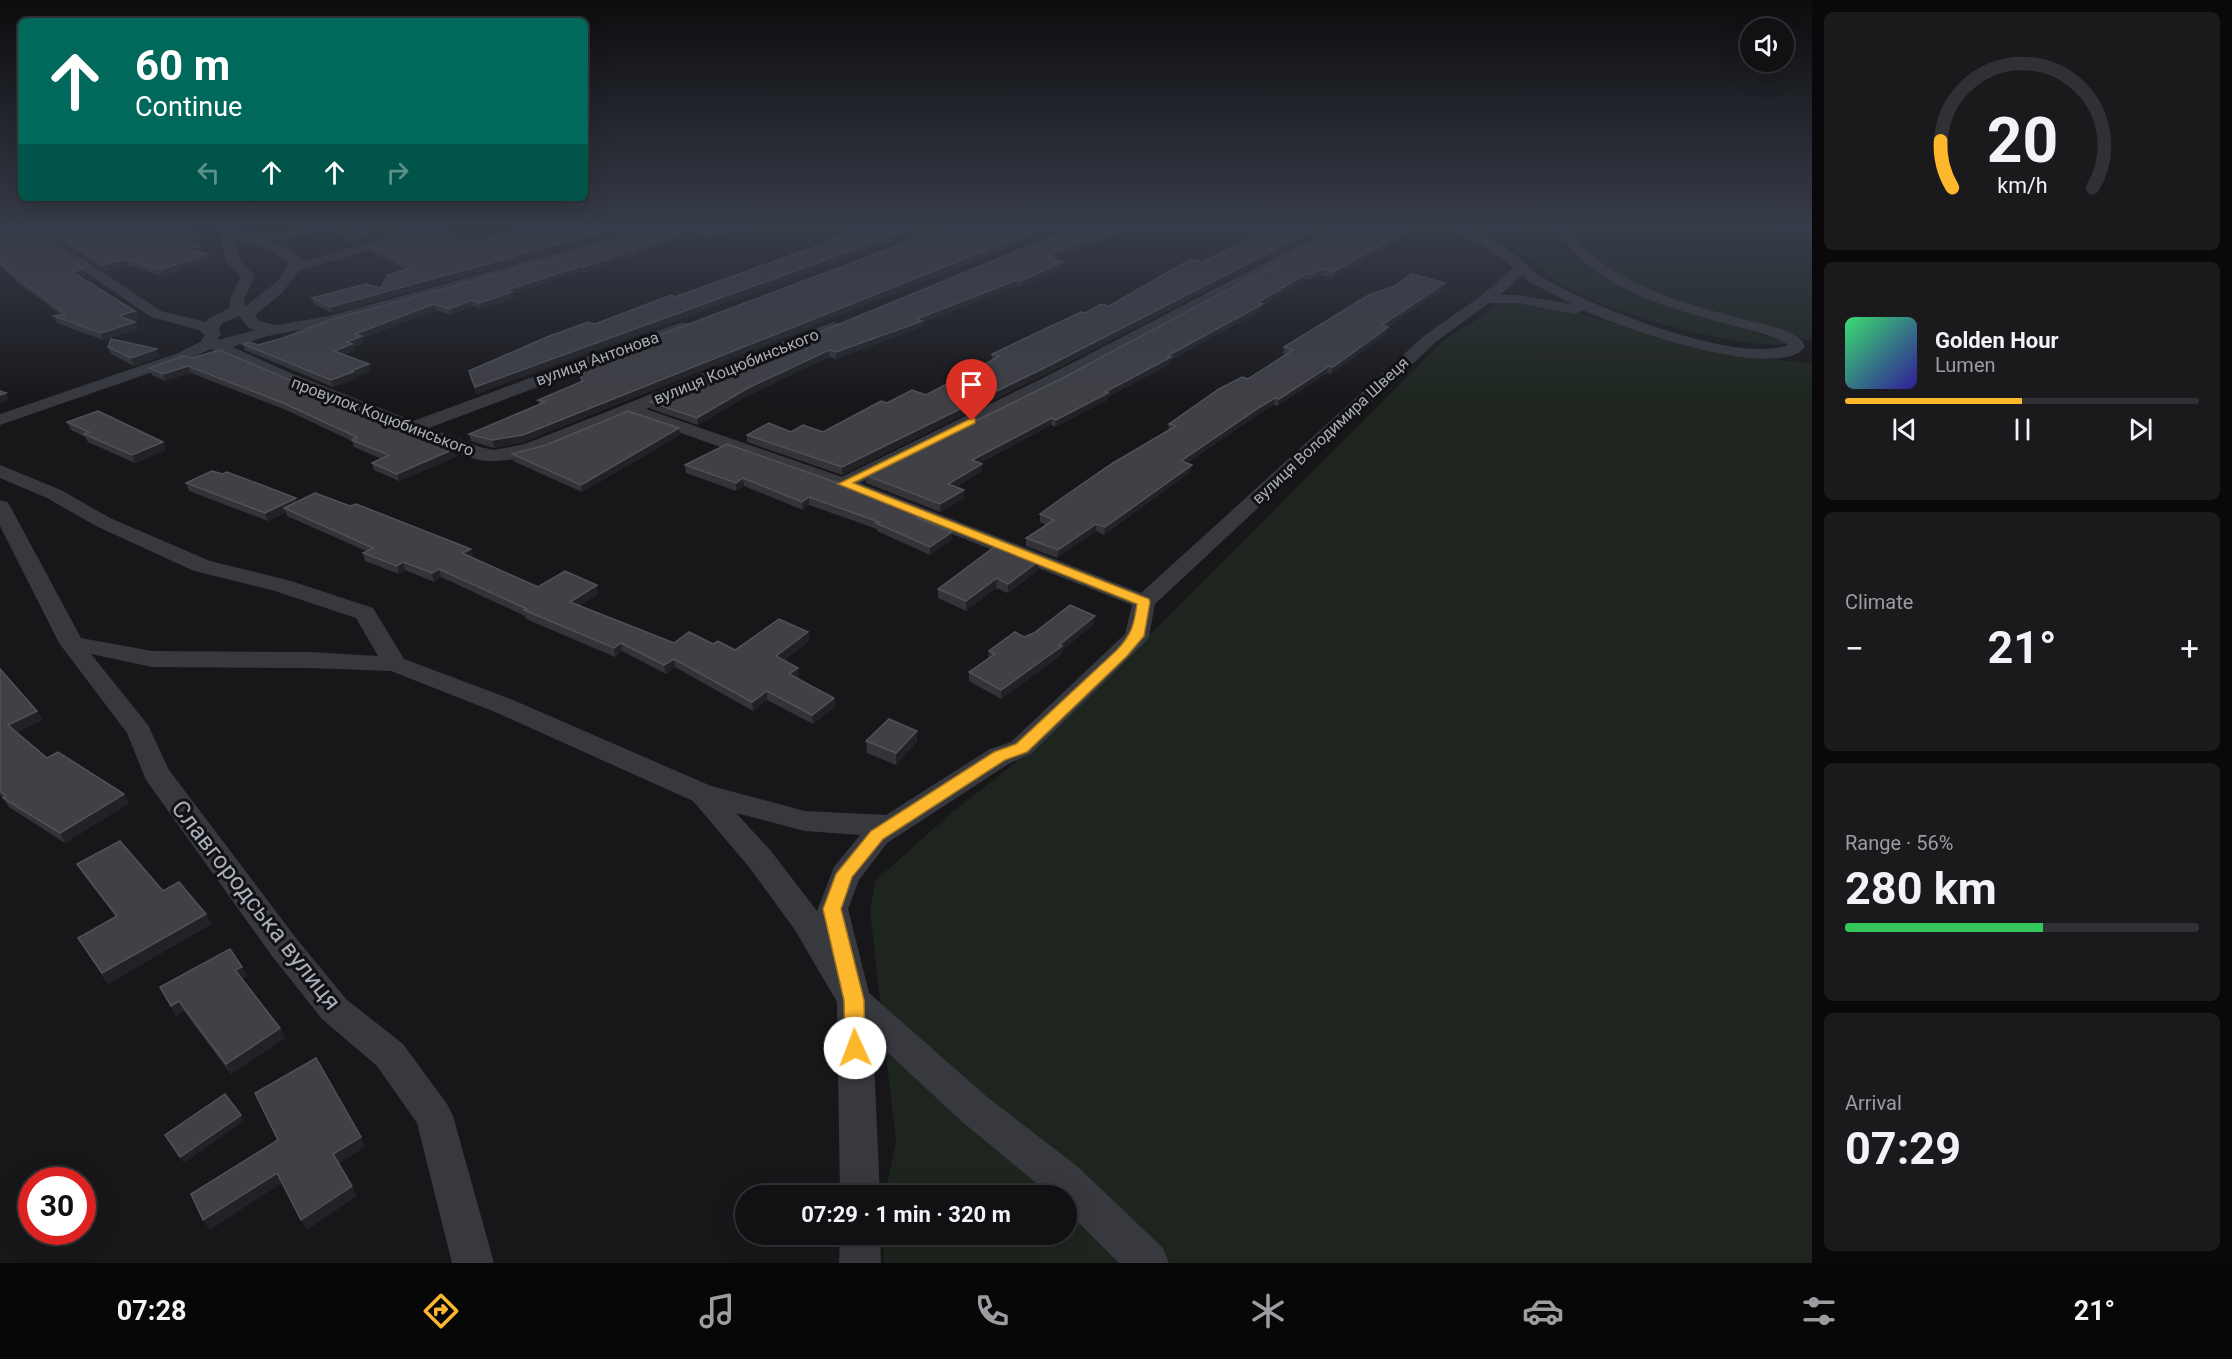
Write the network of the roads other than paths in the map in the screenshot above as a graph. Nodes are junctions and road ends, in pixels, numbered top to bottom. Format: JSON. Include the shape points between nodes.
{"nodes":[{"id":1,"x":114,"y":286,"type":"edge"},
{"id":2,"x":248,"y":286,"type":"edge"},
{"id":3,"x":279,"y":286,"type":"edge"},
{"id":4,"x":454,"y":286,"type":"edge"},
{"id":5,"x":1232,"y":286,"type":"edge"},
{"id":6,"x":1501,"y":286,"type":"edge"},
{"id":7,"x":1549,"y":286,"type":"edge"},
{"id":8,"x":1633,"y":286,"type":"edge"},
{"id":9,"x":1486,"y":299,"type":"junction"},
{"id":10,"x":242,"y":308,"type":"junction"},
{"id":11,"x":705,"y":318,"type":"edge"},
{"id":12,"x":1618,"y":320,"type":"junction"},
{"id":13,"x":844,"y":323,"type":"edge"},
{"id":14,"x":278,"y":330,"type":"junction"},
{"id":15,"x":213,"y":339,"type":"junction"},
{"id":16,"x":628,"y":409,"type":"junction"},
{"id":17,"x":0,"y":420,"type":"edge"},
{"id":18,"x":411,"y":428,"type":"junction"},
{"id":19,"x":0,"y":471,"type":"edge"},
{"id":20,"x":843,"y":484,"type":"junction"},
{"id":21,"x":0,"y":506,"type":"edge"},
{"id":22,"x":1144,"y":602,"type":"junction"},
{"id":23,"x":71,"y":644,"type":"junction"},
{"id":24,"x":395,"y":664,"type":"junction"},
{"id":25,"x":703,"y":794,"type":"junction"},
{"id":26,"x":903,"y":818,"type":"junction"},
{"id":27,"x":854,"y":1000,"type":"junction"},
{"id":28,"x":860,"y":1185,"type":"edge"},
{"id":29,"x":860,"y":1245,"type":"edge"},
{"id":30,"x":473,"y":1263,"type":"edge"},
{"id":31,"x":860,"y":1263,"type":"edge"},
{"id":32,"x":1148,"y":1263,"type":"edge"}],
"edges":[{"from":1,"to":15,"type":"street","name":"провулок Коцюбинського","via":[[156,314]]},
{"from":2,"to":10,"type":"street","via":[[237,298]]},
{"from":3,"to":10,"type":"street","via":[[269,297]]},
{"from":4,"to":14,"type":"street","via":[[331,320]]},
{"from":5,"to":20,"type":"street"},
{"from":6,"to":9,"type":"street","name":"вулиця Володимира Швеця"},
{"from":7,"to":12,"type":"street"},
{"from":8,"to":12,"type":"street","via":[[1707,314],[1791,339],[1797,347],[1770,354],[1729,350]]},
{"from":9,"to":12,"type":"street","via":[[1547,303]]},
{"from":9,"to":22,"type":"street","name":"вулиця Володимира Швеця","via":[[1431,338]]},
{"from":10,"to":14,"type":"street","via":[[254,325]]},
{"from":10,"to":15,"type":"street","via":[[213,321]]},
{"from":11,"to":18,"type":"street","name":"вулиця Антонова"},
{"from":13,"to":16,"type":"street","name":"вулиця Коцюбинського"},
{"from":14,"to":15,"type":"street"},
{"from":15,"to":17,"type":"street","via":[[159,366]]},
{"from":15,"to":18,"type":"street","name":"провулок Коцюбинського","via":[[287,378]]},
{"from":16,"to":18,"type":"street","name":"провулок Коцюбинського","via":[[530,449],[503,455],[475,452]]},
{"from":16,"to":20,"type":"street"},
{"from":19,"to":24,"type":"street","via":[[202,566],[283,586],[365,613]]},
{"from":20,"to":22,"type":"street"},
{"from":21,"to":23,"type":"street","name":"Славгородська вулиця"},
{"from":22,"to":26,"type":"street","via":[[1137,636],[1022,748],[1000,756]]},
{"from":23,"to":24,"type":"street","via":[[152,659]]},
{"from":23,"to":30,"type":"street","name":"Славгородська вулиця","via":[[139,731],[156,773],[284,946],[334,1010],[390,1054],[434,1116]]},
{"from":24,"to":25,"type":"street","via":[[504,706]]},
{"from":25,"to":26,"type":"street","via":[[805,821]]},
{"from":25,"to":27,"type":"street","via":[[807,921]]},
{"from":26,"to":27,"type":"street","via":[[877,835],[845,874],[832,909]]},
{"from":27,"to":28,"type":"street"},
{"from":27,"to":32,"type":"street","via":[[973,1108],[1064,1180]]},
{"from":29,"to":31,"type":"street"}]}
